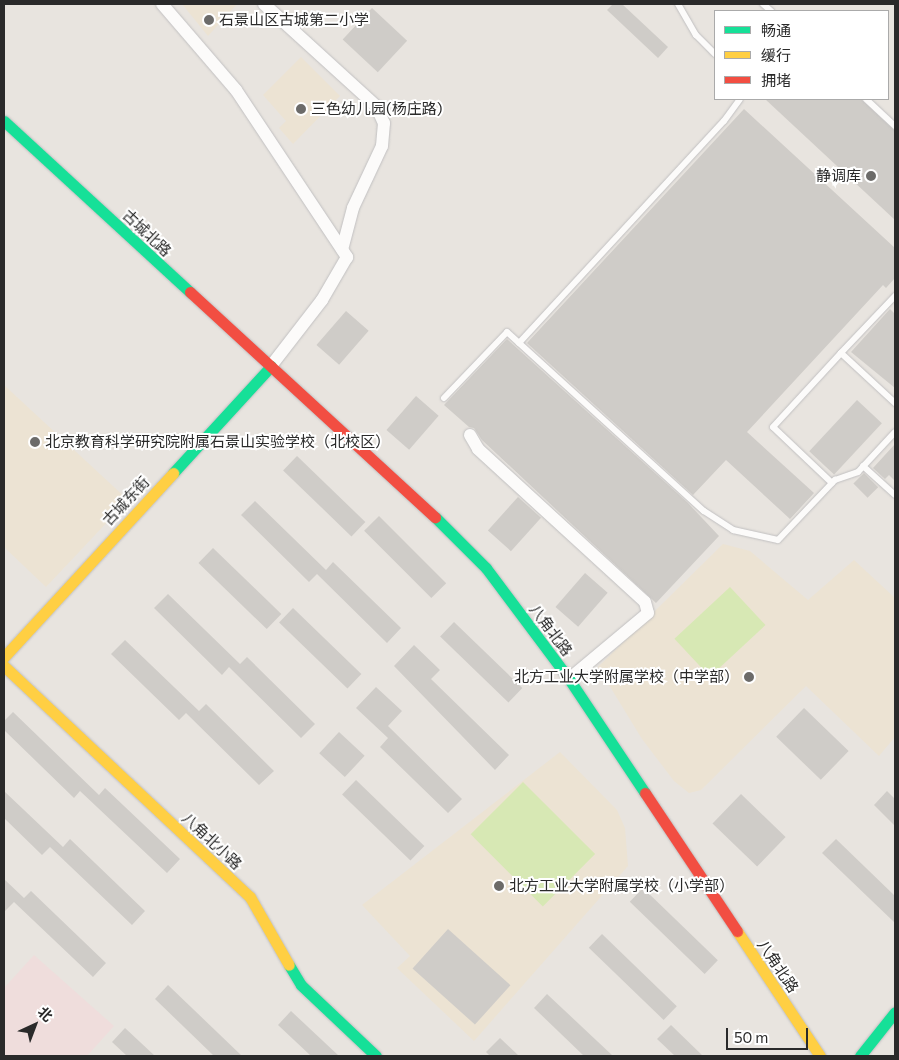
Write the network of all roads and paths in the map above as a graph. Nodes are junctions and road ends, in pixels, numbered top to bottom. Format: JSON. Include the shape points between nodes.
{"nodes":[{"id":1,"x":162,"y":4,"type":"edge"},
{"id":2,"x":264,"y":4,"type":"edge"},
{"id":3,"x":678,"y":4,"type":"edge"},
{"id":4,"x":714,"y":53,"type":"edge"},
{"id":5,"x":739,"y":100,"type":"edge"},
{"id":6,"x":867,"y":100,"type":"edge"},
{"id":7,"x":4,"y":121,"type":"edge"},
{"id":8,"x":895,"y":126,"type":"edge"},
{"id":9,"x":342,"y":250,"type":"junction"},
{"id":10,"x":895,"y":296,"type":"edge"},
{"id":11,"x":519,"y":343,"type":"junction"},
{"id":12,"x":841,"y":353,"type":"junction"},
{"id":13,"x":271,"y":366,"type":"junction"},
{"id":14,"x":444,"y":398,"type":"dead end"},
{"id":15,"x":895,"y":402,"type":"edge"},
{"id":16,"x":895,"y":432,"type":"edge"},
{"id":17,"x":470,"y":435,"type":"dead end"},
{"id":18,"x":863,"y":466,"type":"junction"},
{"id":19,"x":832,"y":483,"type":"junction"},
{"id":20,"x":895,"y":495,"type":"edge"},
{"id":21,"x":4,"y":657,"type":"edge"},
{"id":22,"x":4,"y":666,"type":"edge"},
{"id":23,"x":569,"y":679,"type":"junction"},
{"id":24,"x":895,"y":1012,"type":"edge"},
{"id":25,"x":376,"y":1056,"type":"edge"},
{"id":26,"x":820,"y":1056,"type":"edge"},
{"id":27,"x":860,"y":1056,"type":"edge"}],
"edges":[{"from":1,"to":9,"type":"street","via":[[236,90]]},
{"from":2,"to":9,"type":"street","via":[[376,106],[384,123],[382,146],[353,208]]},
{"from":3,"to":4,"type":"lane","via":[[696,35]]},
{"from":5,"to":11,"type":"lane","via":[[724,122]]},
{"from":6,"to":8,"type":"lane"},
{"from":7,"to":13,"type":"street","name":"古城北路"},
{"from":9,"to":13,"type":"street","via":[[347,257],[322,300]]},
{"from":10,"to":12,"type":"lane"},
{"from":11,"to":14,"type":"lane","via":[[507,332]]},
{"from":11,"to":19,"type":"lane","via":[[704,511],[733,530],[778,540]]},
{"from":12,"to":15,"type":"lane"},
{"from":12,"to":19,"type":"lane","via":[[773,427]]},
{"from":13,"to":21,"type":"street","name":"古城东街"},
{"from":13,"to":23,"type":"street","name":"八角北路","via":[[456,536],[486,568]]},
{"from":16,"to":18,"type":"lane"},
{"from":17,"to":23,"type":"street","via":[[478,449],[645,602],[648,613]]},
{"from":18,"to":19,"type":"lane"},
{"from":18,"to":20,"type":"lane"},
{"from":22,"to":25,"type":"street","name":"八角北小路","via":[[250,897],[301,985]]},
{"from":23,"to":26,"type":"street","name":"八角北路"},
{"from":24,"to":27,"type":"street"}]}
